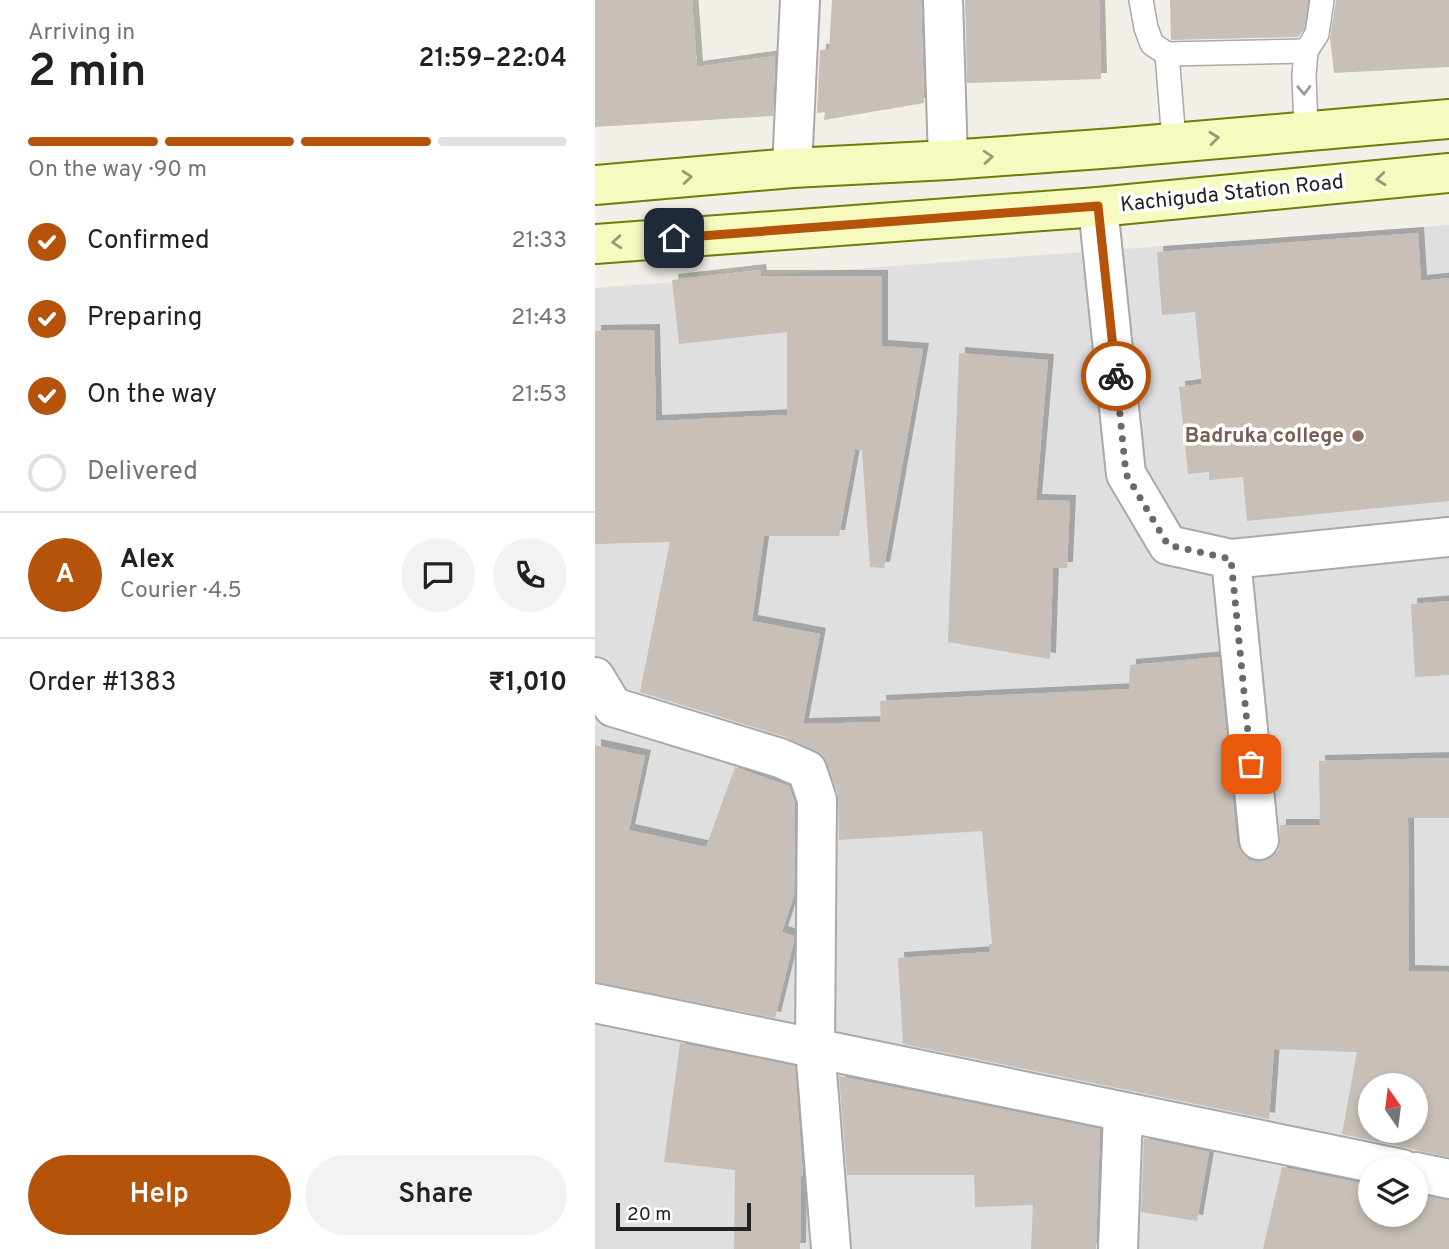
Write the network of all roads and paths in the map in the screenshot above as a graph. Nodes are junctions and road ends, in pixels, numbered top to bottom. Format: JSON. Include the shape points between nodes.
{"nodes":[{"id":1,"x":800,"y":0,"type":"edge"},
{"id":2,"x":943,"y":0,"type":"edge"},
{"id":3,"x":1141,"y":0,"type":"edge"},
{"id":4,"x":1322,"y":0,"type":"edge"},
{"id":5,"x":1306,"y":51,"type":"junction"},
{"id":6,"x":1167,"y":54,"type":"junction"},
{"id":7,"x":1449,"y":119,"type":"edge"},
{"id":8,"x":1305,"y":130,"type":"junction"},
{"id":9,"x":1174,"y":142,"type":"junction"},
{"id":10,"x":947,"y":160,"type":"junction"},
{"id":11,"x":792,"y":168,"type":"junction"},
{"id":12,"x":1449,"y":173,"type":"edge"},
{"id":13,"x":595,"y":185,"type":"edge"},
{"id":14,"x":1098,"y":206,"type":"junction"},
{"id":15,"x":595,"y":244,"type":"edge"},
{"id":16,"x":1449,"y":537,"type":"edge"},
{"id":17,"x":1231,"y":559,"type":"junction"},
{"id":18,"x":595,"y":677,"type":"edge"},
{"id":19,"x":1259,"y":841,"type":"dead end"},
{"id":20,"x":595,"y":1003,"type":"edge"},
{"id":21,"x":815,"y":1046,"type":"junction"},
{"id":22,"x":1123,"y":1112,"type":"junction"},
{"id":23,"x":1358,"y":1160,"type":"edge"},
{"id":24,"x":1428,"y":1175,"type":"edge"},
{"id":25,"x":1449,"y":1179,"type":"edge"},
{"id":26,"x":831,"y":1249,"type":"edge"},
{"id":27,"x":1118,"y":1249,"type":"edge"}],
"edges":[{"from":1,"to":11,"type":"street"},
{"from":2,"to":10,"type":"street"},
{"from":3,"to":6,"type":"lane","via":[[1152,44]]},
{"from":4,"to":5,"type":"lane","via":[[1317,34]]},
{"from":5,"to":6,"type":"lane"},
{"from":5,"to":8,"type":"lane","one_way":true},
{"from":6,"to":9,"type":"lane"},
{"from":7,"to":8,"type":"main road"},
{"from":9,"to":8,"type":"main road","one_way":true},
{"from":10,"to":9,"type":"main road","one_way":true},
{"from":10,"to":11,"type":"main road"},
{"from":13,"to":11,"type":"main road","one_way":true},
{"from":12,"to":14,"type":"main road","name":"Kachiguda Station Road","one_way":true},
{"from":14,"to":15,"type":"main road","name":"Kachiguda Station Road","one_way":true},
{"from":14,"to":17,"type":"street","via":[[1126,474],[1168,545]]},
{"from":16,"to":17,"type":"street"},
{"from":17,"to":19,"type":"street"},
{"from":18,"to":21,"type":"street","via":[[613,707],[807,769],[817,800]]},
{"from":20,"to":21,"type":"street"},
{"from":21,"to":22,"type":"street"},
{"from":21,"to":26,"type":"street"},
{"from":22,"to":23,"type":"street"},
{"from":22,"to":27,"type":"street"},
{"from":24,"to":25,"type":"street"}]}
